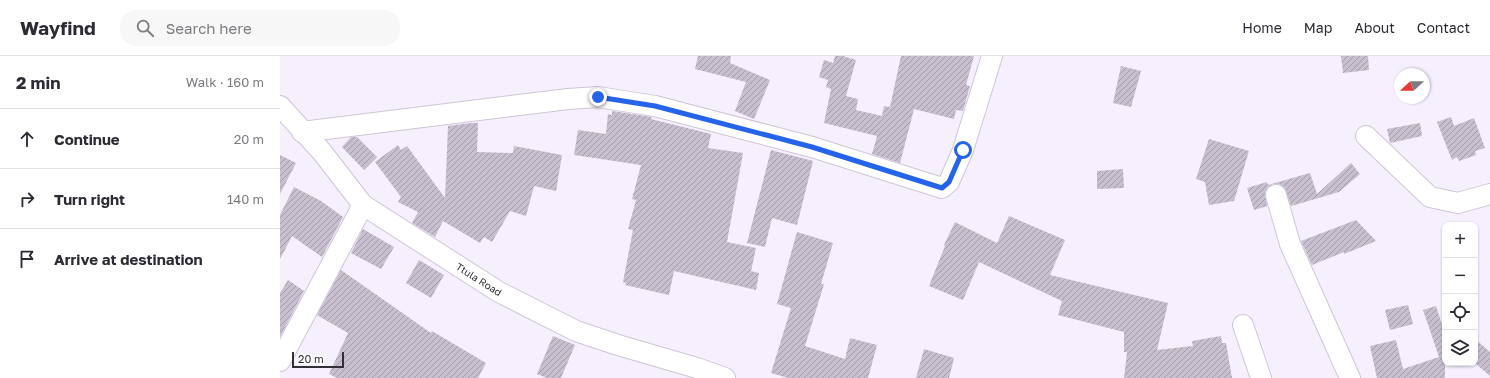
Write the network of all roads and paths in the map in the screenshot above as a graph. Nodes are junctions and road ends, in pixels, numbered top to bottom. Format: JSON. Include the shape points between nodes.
{"nodes":[{"id":1,"x":992,"y":56,"type":"edge"},
{"id":2,"x":280,"y":106,"type":"edge"},
{"id":3,"x":302,"y":132,"type":"junction"},
{"id":4,"x":1366,"y":136,"type":"dead end"},
{"id":5,"x":1490,"y":194,"type":"edge"},
{"id":6,"x":1276,"y":195,"type":"dead end"},
{"id":7,"x":363,"y":205,"type":"junction"},
{"id":8,"x":1243,"y":326,"type":"dead end"},
{"id":9,"x":280,"y":361,"type":"edge"},
{"id":10,"x":725,"y":378,"type":"edge"},
{"id":11,"x":1261,"y":378,"type":"edge"},
{"id":12,"x":1350,"y":378,"type":"edge"}],
"edges":[{"from":1,"to":3,"type":"street","via":[[963,150],[949,182],[942,188],[812,147],[655,106],[598,97],[568,98]]},
{"from":2,"to":3,"type":"street","name":"Ttula Road"},
{"from":3,"to":7,"type":"street","name":"Ttula Road","via":[[322,152]]},
{"from":4,"to":5,"type":"street","via":[[1430,196],[1458,203]]},
{"from":6,"to":12,"type":"street","via":[[1290,244]]},
{"from":7,"to":9,"type":"street"},
{"from":7,"to":10,"type":"street","name":"Ttula Road","via":[[499,292],[548,318],[576,331]]},
{"from":8,"to":11,"type":"street"}]}
